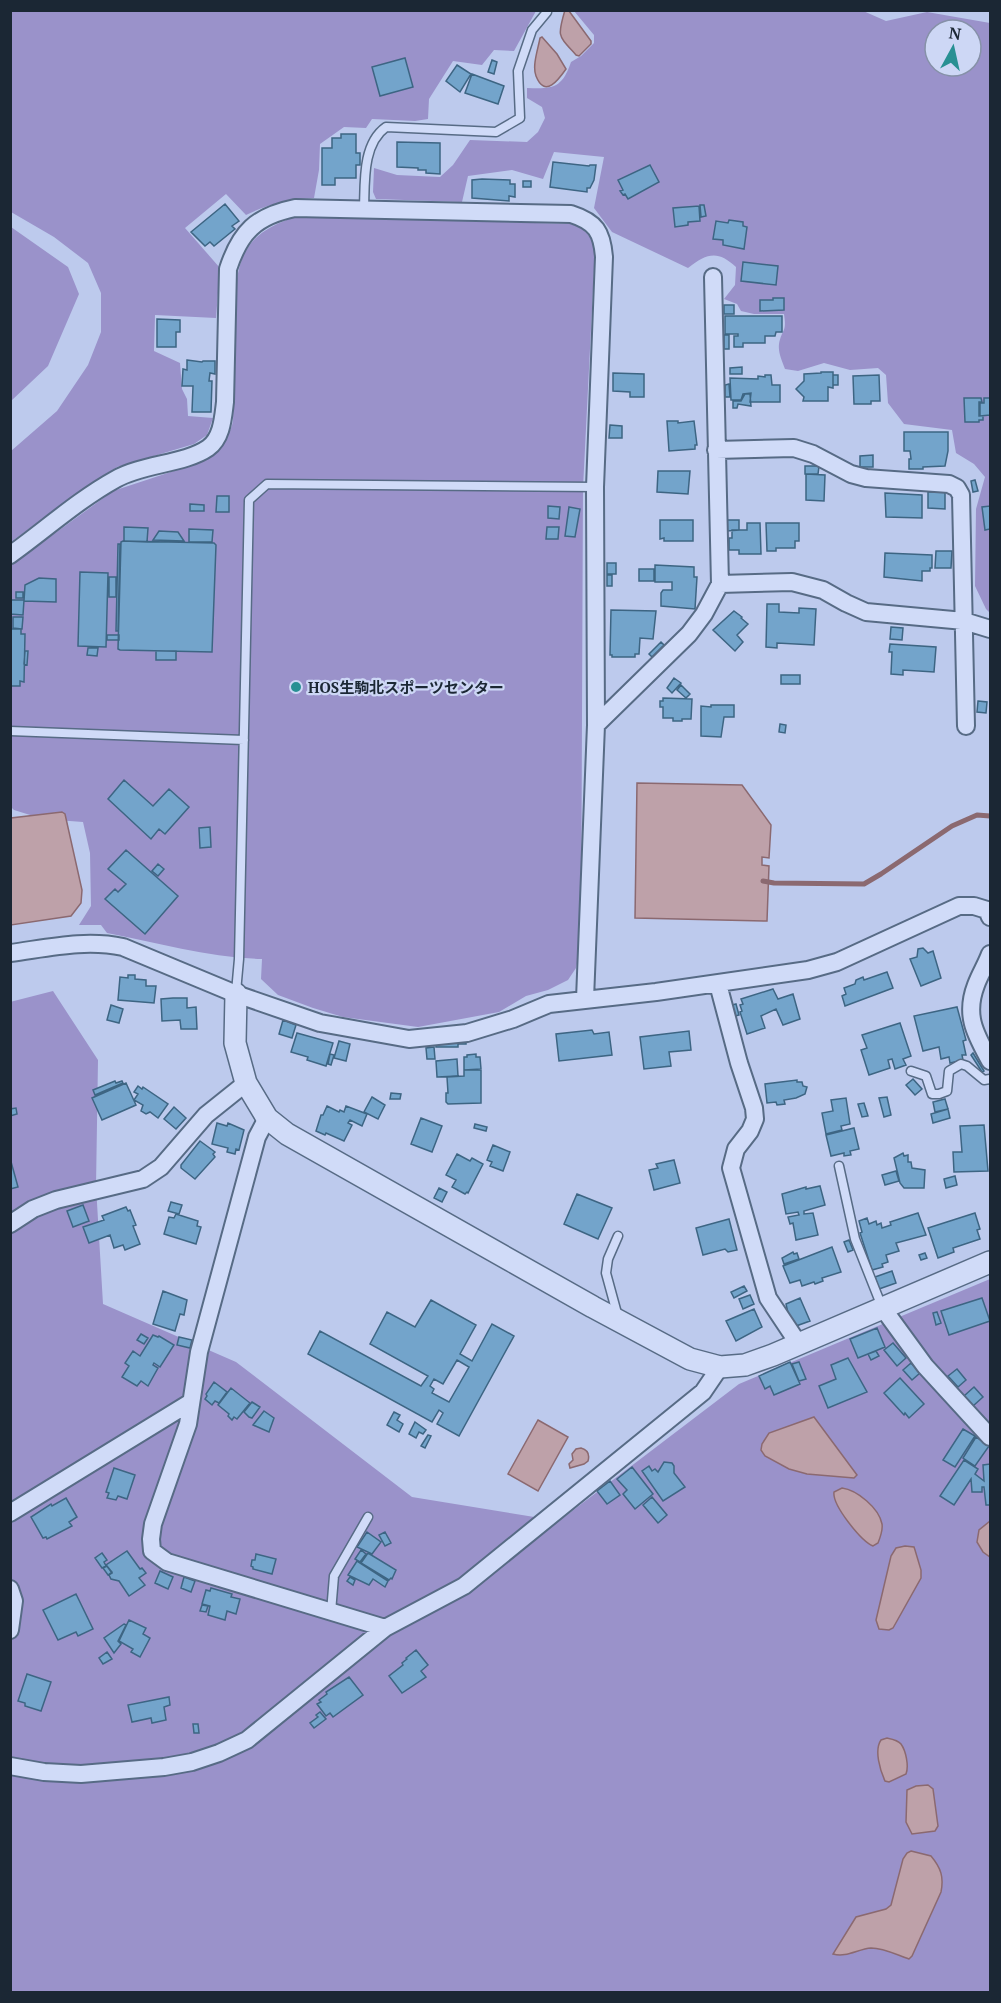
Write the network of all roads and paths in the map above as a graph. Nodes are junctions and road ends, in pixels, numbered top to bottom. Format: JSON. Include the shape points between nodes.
{"nodes":[{"id":1,"x":547,"y":12,"type":"dead end"},
{"id":2,"x":364,"y":210,"type":"junction"},
{"id":3,"x":713,"y":277,"type":"dead end"},
{"id":4,"x":716,"y":450,"type":"junction"},
{"id":5,"x":596,"y":487,"type":"junction"},
{"id":6,"x":10,"y":555,"type":"edge"},
{"id":7,"x":720,"y":584,"type":"junction"},
{"id":8,"x":964,"y":621,"type":"junction"},
{"id":9,"x":990,"y":629,"type":"edge"},
{"id":10,"x":596,"y":725,"type":"junction"},
{"id":11,"x":966,"y":726,"type":"dead end"},
{"id":12,"x":10,"y":731,"type":"edge"},
{"id":13,"x":244,"y":740,"type":"junction"},
{"id":14,"x":990,"y":917,"type":"edge"},
{"id":15,"x":10,"y":953,"type":"edge"},
{"id":16,"x":989,"y":962,"type":"edge"},
{"id":17,"x":718,"y":984,"type":"junction"},
{"id":18,"x":236,"y":994,"type":"junction"},
{"id":19,"x":585,"y":999,"type":"junction"},
{"id":20,"x":990,"y":1061,"type":"edge"},
{"id":21,"x":911,"y":1071,"type":"dead end"},
{"id":22,"x":990,"y":1079,"type":"edge"},
{"id":23,"x":246,"y":1083,"type":"junction"},
{"id":24,"x":267,"y":1118,"type":"junction"},
{"id":25,"x":839,"y":1166,"type":"dead end"},
{"id":26,"x":10,"y":1224,"type":"edge"},
{"id":27,"x":618,"y":1236,"type":"dead end"},
{"id":28,"x":990,"y":1262,"type":"edge"},
{"id":29,"x":882,"y":1307,"type":"junction"},
{"id":30,"x":619,"y":1320,"type":"junction"},
{"id":31,"x":798,"y":1344,"type":"junction"},
{"id":32,"x":720,"y":1367,"type":"junction"},
{"id":33,"x":192,"y":1402,"type":"junction"},
{"id":34,"x":990,"y":1437,"type":"edge"},
{"id":35,"x":10,"y":1513,"type":"edge"},
{"id":36,"x":368,"y":1517,"type":"dead end"},
{"id":37,"x":10,"y":1589,"type":"edge"},
{"id":38,"x":331,"y":1612,"type":"junction"},
{"id":39,"x":385,"y":1629,"type":"junction"},
{"id":40,"x":10,"y":1630,"type":"edge"},
{"id":41,"x":10,"y":1766,"type":"edge"}],
"edges":[{"from":1,"to":2,"type":"lane","via":[[531,30],[518,71],[520,118],[496,132],[386,128],[375,135],[366,168]]},
{"from":2,"to":5,"type":"street","via":[[571,214],[595,227],[600,233],[604,257]]},
{"from":2,"to":6,"type":"street","via":[[295,208],[277,212],[249,227],[228,269],[225,402],[218,438],[196,454],[117,478]]},
{"from":3,"to":4,"type":"street"},
{"from":4,"to":7,"type":"street"},
{"from":4,"to":8,"type":"street","via":[[794,448],[866,478],[949,484],[957,488],[962,495]]},
{"from":5,"to":10,"type":"street"},
{"from":5,"to":13,"type":"lane","via":[[267,484],[249,500]]},
{"from":7,"to":8,"type":"street","via":[[792,582],[823,590],[866,612]]},
{"from":7,"to":10,"type":"street","via":[[689,634]]},
{"from":8,"to":9,"type":"street"},
{"from":8,"to":11,"type":"street"},
{"from":10,"to":19,"type":"street"},
{"from":12,"to":13,"type":"lane"},
{"from":13,"to":18,"type":"lane"},
{"from":14,"to":17,"type":"street","via":[[987,910],[959,906],[837,962]]},
{"from":15,"to":18,"type":"street","via":[[104,943],[143,954]]},
{"from":16,"to":20,"type":"street","via":[[976,985],[971,1006],[973,1030]]},
{"from":17,"to":19,"type":"street"},
{"from":17,"to":31,"type":"street","via":[[755,1119],[736,1149],[730,1168],[768,1298]]},
{"from":18,"to":19,"type":"street","via":[[320,1023],[409,1039],[467,1033],[549,1004]]},
{"from":18,"to":23,"type":"street","via":[[235,1043]]},
{"from":21,"to":22,"type":"lane","via":[[926,1076],[932,1094],[946,1091],[949,1071],[961,1064],[984,1080]]},
{"from":23,"to":24,"type":"street"},
{"from":23,"to":26,"type":"street","via":[[206,1115],[161,1167],[142,1179],[56,1200]]},
{"from":24,"to":30,"type":"street","via":[[340,1165]]},
{"from":24,"to":33,"type":"street","via":[[256,1137],[199,1352]]},
{"from":25,"to":29,"type":"lane","via":[[855,1239]]},
{"from":27,"to":30,"type":"lane","via":[[606,1272]]},
{"from":28,"to":29,"type":"street"},
{"from":29,"to":31,"type":"street"},
{"from":29,"to":34,"type":"street","via":[[926,1366]]},
{"from":30,"to":32,"type":"street","via":[[690,1359]]},
{"from":31,"to":32,"type":"street","via":[[745,1365]]},
{"from":32,"to":39,"type":"street","via":[[703,1392],[464,1586]]},
{"from":33,"to":35,"type":"street"},
{"from":33,"to":38,"type":"street","via":[[189,1424],[153,1524],[152,1551],[166,1562]]},
{"from":36,"to":38,"type":"lane","via":[[334,1576]]},
{"from":37,"to":40,"type":"street","via":[[15,1601]]},
{"from":38,"to":39,"type":"street"},
{"from":39,"to":41,"type":"street","via":[[247,1740],[219,1753],[164,1767],[81,1774]]}]}
